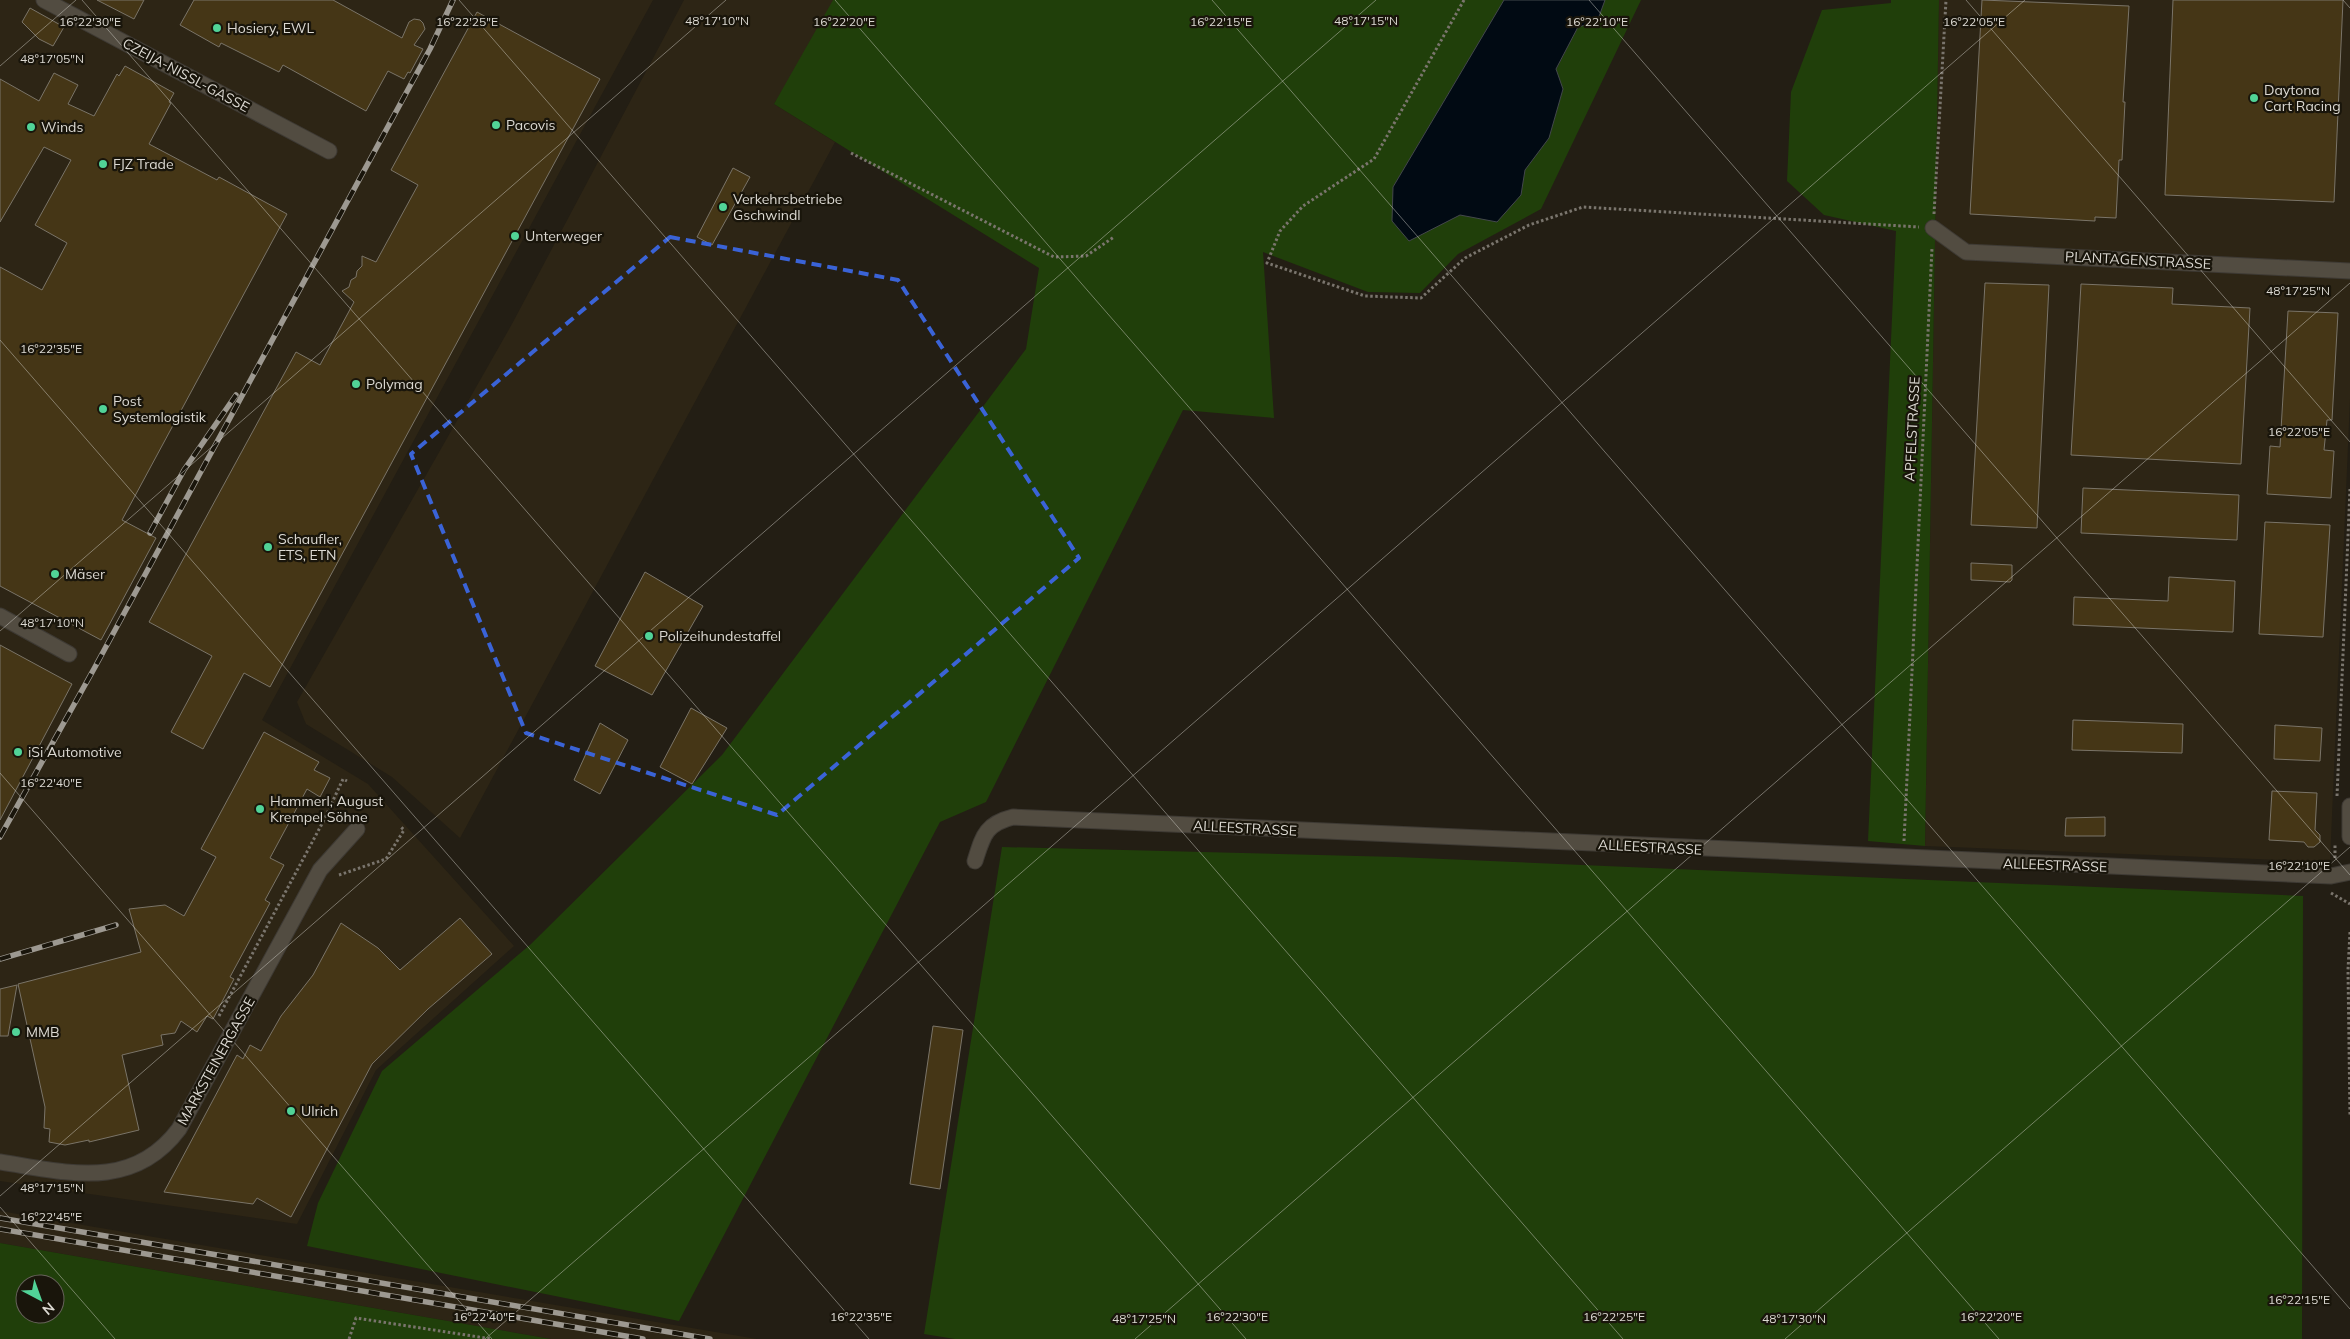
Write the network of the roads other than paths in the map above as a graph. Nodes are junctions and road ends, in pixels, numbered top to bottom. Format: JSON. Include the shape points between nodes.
{"nodes":[{"id":1,"x":44,"y":0,"type":"edge"},
{"id":2,"x":329,"y":151,"type":"dead end"},
{"id":3,"x":1933,"y":228,"type":"road end"},
{"id":4,"x":2350,"y":271,"type":"edge"},
{"id":5,"x":0,"y":616,"type":"edge"},
{"id":6,"x":69,"y":654,"type":"dead end"},
{"id":7,"x":2343,"y":804,"type":"edge"},
{"id":8,"x":357,"y":829,"type":"dead end"},
{"id":9,"x":2343,"y":839,"type":"edge"},
{"id":10,"x":975,"y":861,"type":"dead end"},
{"id":11,"x":2350,"y":872,"type":"edge"},
{"id":12,"x":0,"y":1162,"type":"edge"}],
"edges":[{"from":1,"to":2,"type":"street","name":"CZEIJA-NISSL-GASSE"},
{"from":3,"to":4,"type":"street","name":"PLANTAGENSTRASSE","via":[[1966,252]]},
{"from":5,"to":6,"type":"street"},
{"from":7,"to":9,"type":"street"},
{"from":8,"to":12,"type":"street","name":"MARKSTEINERGASSE","via":[[320,870],[179,1129],[164,1146],[139,1164],[96,1174],[79,1175]]},
{"from":10,"to":11,"type":"street","name":"ALLEESTRASSE","via":[[984,832],[1001,820],[1013,817],[2331,876]]}]}
